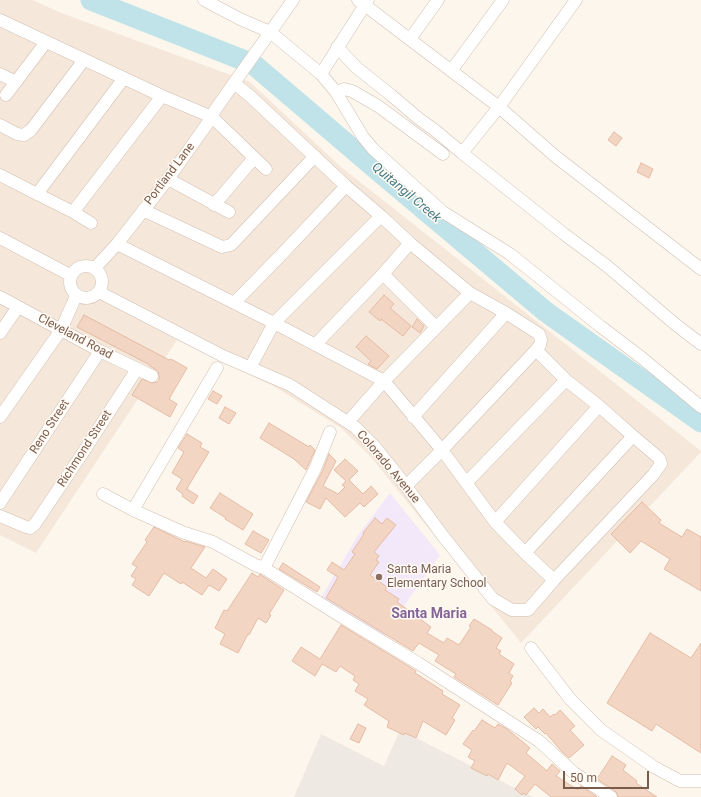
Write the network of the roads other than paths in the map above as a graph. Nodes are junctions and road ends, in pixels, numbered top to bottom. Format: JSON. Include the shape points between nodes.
{"nodes":[{"id":1,"x":204,"y":0,"type":"edge"},
{"id":2,"x":293,"y":0,"type":"edge"},
{"id":3,"x":438,"y":0,"type":"edge"},
{"id":4,"x":503,"y":0,"type":"edge"},
{"id":5,"x":576,"y":0,"type":"edge"},
{"id":6,"x":364,"y":2,"type":"edge"},
{"id":7,"x":0,"y":20,"type":"edge"},
{"id":8,"x":267,"y":37,"type":"junction"},
{"id":9,"x":410,"y":39,"type":"junction"},
{"id":10,"x":46,"y":42,"type":"junction"},
{"id":11,"x":337,"y":47,"type":"junction"},
{"id":12,"x":84,"y":60,"type":"junction"},
{"id":13,"x":452,"y":71,"type":"junction"},
{"id":14,"x":0,"y":74,"type":"edge"},
{"id":15,"x":321,"y":74,"type":"junction"},
{"id":16,"x":124,"y":78,"type":"junction"},
{"id":17,"x":236,"y":79,"type":"junction"},
{"id":18,"x":16,"y":82,"type":"junction"},
{"id":19,"x":336,"y":92,"type":"junction"},
{"id":20,"x":6,"y":95,"type":"dead end"},
{"id":21,"x":162,"y":96,"type":"junction"},
{"id":22,"x":499,"y":107,"type":"junction"},
{"id":23,"x":212,"y":117,"type":"junction"},
{"id":24,"x":0,"y":126,"type":"edge"},
{"id":25,"x":462,"y":153,"type":"junction"},
{"id":26,"x":443,"y":154,"type":"dead end"},
{"id":27,"x":315,"y":156,"type":"junction"},
{"id":28,"x":254,"y":158,"type":"junction"},
{"id":29,"x":266,"y":169,"type":"dead end"},
{"id":30,"x":0,"y":175,"type":"edge"},
{"id":31,"x":168,"y":179,"type":"junction"},
{"id":32,"x":346,"y":186,"type":"junction"},
{"id":33,"x":37,"y":194,"type":"junction"},
{"id":34,"x":214,"y":205,"type":"junction"},
{"id":35,"x":143,"y":210,"type":"junction"},
{"id":36,"x":73,"y":212,"type":"junction"},
{"id":37,"x":229,"y":212,"type":"dead end"},
{"id":38,"x":381,"y":216,"type":"junction"},
{"id":39,"x":90,"y":223,"type":"dead end"},
{"id":40,"x":0,"y":238,"type":"edge"},
{"id":41,"x":410,"y":243,"type":"junction"},
{"id":42,"x":117,"y":244,"type":"junction"},
{"id":43,"x":95,"y":268,"type":"junction"},
{"id":44,"x":701,"y":269,"type":"edge"},
{"id":45,"x":383,"y":274,"type":"junction"},
{"id":46,"x":70,"y":275,"type":"junction"},
{"id":47,"x":99,"y":292,"type":"junction"},
{"id":48,"x":470,"y":293,"type":"junction"},
{"id":49,"x":76,"y":296,"type":"junction"},
{"id":50,"x":0,"y":297,"type":"edge"},
{"id":51,"x":234,"y":303,"type":"junction"},
{"id":52,"x":18,"y":307,"type":"junction"},
{"id":53,"x":506,"y":312,"type":"junction"},
{"id":54,"x":274,"y":323,"type":"junction"},
{"id":55,"x":436,"y":327,"type":"junction"},
{"id":56,"x":61,"y":330,"type":"junction"},
{"id":57,"x":0,"y":333,"type":"edge"},
{"id":58,"x":701,"y":344,"type":"edge"},
{"id":59,"x":315,"y":345,"type":"junction"},
{"id":60,"x":536,"y":350,"type":"junction"},
{"id":61,"x":100,"y":351,"type":"junction"},
{"id":62,"x":137,"y":368,"type":"junction"},
{"id":63,"x":217,"y":368,"type":"dead end"},
{"id":64,"x":250,"y":368,"type":"junction"},
{"id":65,"x":152,"y":376,"type":"dead end"},
{"id":66,"x":566,"y":380,"type":"junction"},
{"id":67,"x":384,"y":381,"type":"junction"},
{"id":68,"x":599,"y":406,"type":"junction"},
{"id":69,"x":701,"y":407,"type":"edge"},
{"id":70,"x":0,"y":417,"type":"edge"},
{"id":71,"x":413,"y":417,"type":"junction"},
{"id":72,"x":348,"y":422,"type":"junction"},
{"id":73,"x":330,"y":432,"type":"dead end"},
{"id":74,"x":633,"y":436,"type":"junction"},
{"id":75,"x":442,"y":450,"type":"junction"},
{"id":76,"x":466,"y":483,"type":"junction"},
{"id":77,"x":406,"y":486,"type":"junction"},
{"id":78,"x":103,"y":494,"type":"dead end"},
{"id":79,"x":0,"y":503,"type":"edge"},
{"id":80,"x":133,"y":510,"type":"junction"},
{"id":81,"x":0,"y":516,"type":"edge"},
{"id":82,"x":495,"y":522,"type":"junction"},
{"id":83,"x":525,"y":553,"type":"junction"},
{"id":84,"x":264,"y":568,"type":"junction"},
{"id":85,"x":554,"y":580,"type":"junction"},
{"id":86,"x":531,"y":648,"type":"dead end"},
{"id":87,"x":701,"y":781,"type":"edge"},
{"id":88,"x":611,"y":797,"type":"edge"}],
"edges":[{"from":1,"to":8,"type":"street"},
{"from":2,"to":8,"type":"street","name":"Portland Lane"},
{"from":3,"to":9,"type":"street"},
{"from":4,"to":13,"type":"street"},
{"from":5,"to":22,"type":"street"},
{"from":6,"to":9,"type":"street"},
{"from":6,"to":11,"type":"street"},
{"from":7,"to":10,"type":"street"},
{"from":8,"to":15,"type":"street"},
{"from":8,"to":17,"type":"street","name":"Portland Lane"},
{"from":9,"to":13,"type":"street"},
{"from":10,"to":12,"type":"street"},
{"from":10,"to":18,"type":"street"},
{"from":11,"to":15,"type":"street"},
{"from":11,"to":25,"type":"street","via":[[357,68]]},
{"from":12,"to":16,"type":"street"},
{"from":12,"to":24,"type":"street","via":[[24,135]]},
{"from":13,"to":22,"type":"street"},
{"from":14,"to":18,"type":"street"},
{"from":15,"to":19,"type":"street"},
{"from":16,"to":21,"type":"street"},
{"from":16,"to":33,"type":"street"},
{"from":17,"to":23,"type":"street","name":"Portland Lane"},
{"from":17,"to":27,"type":"street","via":[[250,96]]},
{"from":18,"to":20,"type":"street"},
{"from":19,"to":26,"type":"street","via":[[344,89],[365,98]]},
{"from":19,"to":69,"type":"street","via":[[373,149],[443,212],[510,254]]},
{"from":21,"to":23,"type":"street"},
{"from":21,"to":36,"type":"street"},
{"from":22,"to":25,"type":"street"},
{"from":22,"to":44,"type":"street","via":[[555,156]]},
{"from":23,"to":28,"type":"street"},
{"from":23,"to":31,"type":"street","name":"Portland Lane"},
{"from":25,"to":58,"type":"street","via":[[607,266]]},
{"from":27,"to":32,"type":"street"},
{"from":27,"to":35,"type":"street","via":[[231,245],[222,247]]},
{"from":28,"to":29,"type":"street"},
{"from":28,"to":34,"type":"street"},
{"from":30,"to":33,"type":"street"},
{"from":31,"to":34,"type":"street"},
{"from":31,"to":35,"type":"street","name":"Portland Lane"},
{"from":32,"to":38,"type":"street"},
{"from":32,"to":51,"type":"street"},
{"from":33,"to":36,"type":"street"},
{"from":34,"to":37,"type":"street"},
{"from":35,"to":42,"type":"street","name":"Portland Lane"},
{"from":36,"to":39,"type":"street"},
{"from":38,"to":41,"type":"street"},
{"from":38,"to":54,"type":"street"},
{"from":40,"to":46,"type":"street"},
{"from":41,"to":45,"type":"street"},
{"from":41,"to":48,"type":"street"},
{"from":42,"to":43,"type":"street","name":"Portland Lane"},
{"from":42,"to":51,"type":"street"},
{"from":43,"to":46,"type":"street","via":[[86,265],[77,268]]},
{"from":43,"to":47,"type":"street","via":[[101,275],[102,284]]},
{"from":45,"to":55,"type":"street"},
{"from":45,"to":59,"type":"street"},
{"from":46,"to":49,"type":"street","via":[[69,286]]},
{"from":47,"to":49,"type":"street","via":[[84,299]]},
{"from":47,"to":64,"type":"street","name":"Colorado Avenue"},
{"from":48,"to":53,"type":"street"},
{"from":48,"to":55,"type":"street"},
{"from":49,"to":56,"type":"street"},
{"from":50,"to":52,"type":"street","name":"Cleveland Road"},
{"from":51,"to":54,"type":"street"},
{"from":52,"to":56,"type":"street","name":"Cleveland Road"},
{"from":52,"to":57,"type":"street"},
{"from":53,"to":60,"type":"street","via":[[538,334],[541,340]]},
{"from":53,"to":71,"type":"street"},
{"from":54,"to":59,"type":"street"},
{"from":54,"to":64,"type":"street"},
{"from":55,"to":67,"type":"street"},
{"from":56,"to":61,"type":"street","name":"Cleveland Road"},
{"from":56,"to":70,"type":"street"},
{"from":59,"to":67,"type":"street"},
{"from":60,"to":66,"type":"street"},
{"from":60,"to":75,"type":"street"},
{"from":61,"to":62,"type":"street","name":"Cleveland Road"},
{"from":61,"to":79,"type":"street","name":"Reno Street"},
{"from":62,"to":65,"type":"street","name":"Cleveland Road"},
{"from":62,"to":81,"type":"street","name":"Richmond Street","via":[[35,524],[30,528]]},
{"from":63,"to":80,"type":"street"},
{"from":64,"to":72,"type":"street","name":"Colorado Avenue","via":[[290,385]]},
{"from":66,"to":68,"type":"street"},
{"from":66,"to":76,"type":"street"},
{"from":67,"to":71,"type":"street"},
{"from":67,"to":72,"type":"street"},
{"from":68,"to":74,"type":"street"},
{"from":68,"to":82,"type":"street"},
{"from":71,"to":75,"type":"street"},
{"from":72,"to":77,"type":"street","name":"Colorado Avenue","via":[[375,447]]},
{"from":73,"to":84,"type":"street"},
{"from":74,"to":83,"type":"street"},
{"from":74,"to":85,"type":"street","name":"Colorado Avenue","via":[[659,458],[661,464]]},
{"from":75,"to":76,"type":"street"},
{"from":75,"to":77,"type":"street"},
{"from":76,"to":82,"type":"street"},
{"from":77,"to":85,"type":"street","name":"Colorado Avenue","via":[[493,599],[512,610],[528,610]]},
{"from":78,"to":80,"type":"street"},
{"from":80,"to":84,"type":"street","via":[[182,532],[213,542]]},
{"from":82,"to":83,"type":"street"},
{"from":83,"to":85,"type":"street"},
{"from":84,"to":88,"type":"street","via":[[539,740],[574,773]]},
{"from":86,"to":87,"type":"street","via":[[570,699],[601,730],[654,767],[680,781]]}]}
